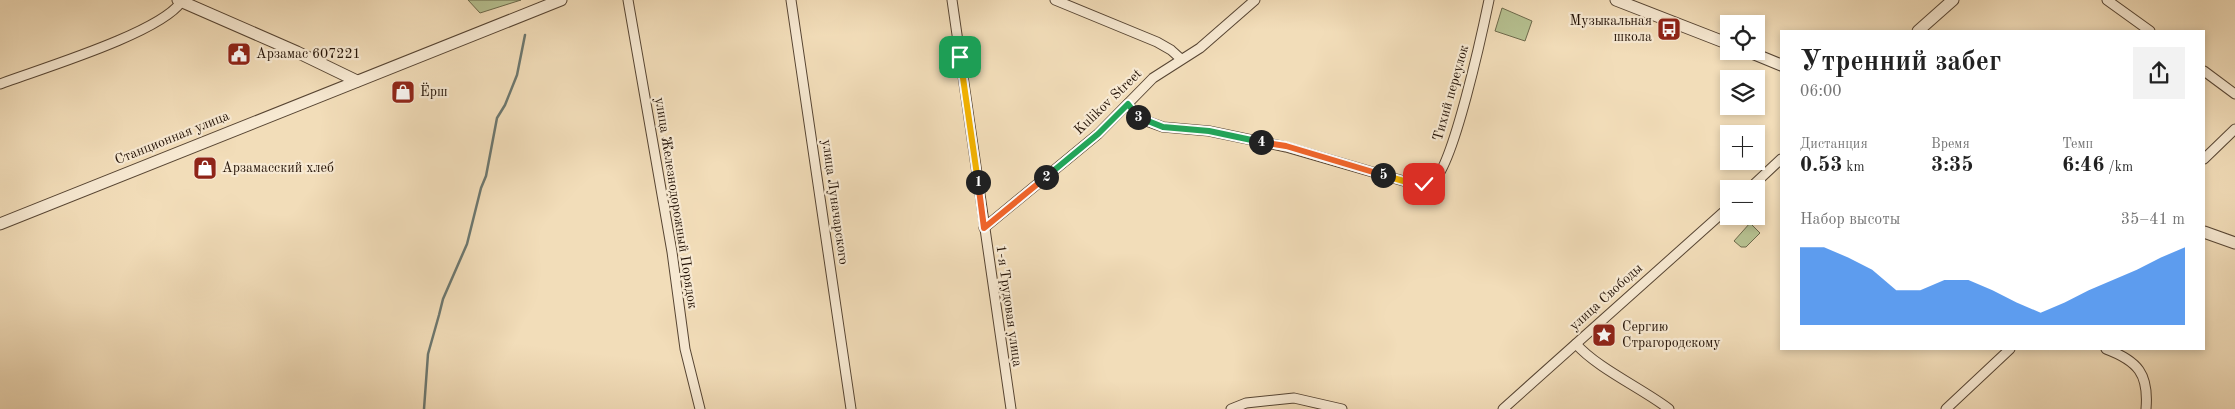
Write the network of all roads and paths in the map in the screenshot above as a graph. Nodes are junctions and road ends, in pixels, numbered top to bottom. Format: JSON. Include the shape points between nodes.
{"nodes":[{"id":1,"x":561,"y":0,"type":"edge"},
{"id":2,"x":628,"y":0,"type":"edge"},
{"id":3,"x":791,"y":0,"type":"edge"},
{"id":4,"x":952,"y":0,"type":"edge"},
{"id":5,"x":1055,"y":0,"type":"edge"},
{"id":6,"x":1254,"y":0,"type":"edge"},
{"id":7,"x":1489,"y":0,"type":"edge"},
{"id":8,"x":1952,"y":0,"type":"edge"},
{"id":9,"x":2107,"y":0,"type":"edge"},
{"id":10,"x":180,"y":1,"type":"edge"},
{"id":11,"x":1622,"y":1,"type":"edge"},
{"id":12,"x":1919,"y":30,"type":"edge"},
{"id":13,"x":2149,"y":30,"type":"edge"},
{"id":14,"x":1720,"y":40,"type":"edge"},
{"id":15,"x":1765,"y":58,"type":"edge"},
{"id":16,"x":1181,"y":59,"type":"junction"},
{"id":17,"x":1780,"y":65,"type":"edge"},
{"id":18,"x":2205,"y":72,"type":"edge"},
{"id":19,"x":357,"y":82,"type":"junction"},
{"id":20,"x":0,"y":84,"type":"edge"},
{"id":21,"x":2235,"y":94,"type":"edge"},
{"id":22,"x":1128,"y":104,"type":"junction"},
{"id":23,"x":2235,"y":129,"type":"edge"},
{"id":24,"x":2205,"y":158,"type":"edge"},
{"id":25,"x":1780,"y":160,"type":"edge"},
{"id":26,"x":1758,"y":180,"type":"edge"},
{"id":27,"x":1720,"y":215,"type":"edge"},
{"id":28,"x":0,"y":224,"type":"edge"},
{"id":29,"x":984,"y":228,"type":"junction"},
{"id":30,"x":2205,"y":232,"type":"edge"},
{"id":31,"x":2235,"y":243,"type":"edge"},
{"id":32,"x":1576,"y":344,"type":"junction"},
{"id":33,"x":2009,"y":350,"type":"edge"},
{"id":34,"x":2108,"y":350,"type":"edge"},
{"id":35,"x":700,"y":409,"type":"edge"},
{"id":36,"x":851,"y":409,"type":"edge"},
{"id":37,"x":1011,"y":409,"type":"edge"},
{"id":38,"x":1231,"y":409,"type":"edge"},
{"id":39,"x":1342,"y":409,"type":"edge"},
{"id":40,"x":1503,"y":409,"type":"edge"},
{"id":41,"x":1669,"y":409,"type":"edge"},
{"id":42,"x":1946,"y":409,"type":"edge"},
{"id":43,"x":2146,"y":409,"type":"edge"}],
"edges":[{"from":1,"to":19,"type":"street","name":"Станционная улица"},
{"from":2,"to":35,"type":"street","name":"улица Железнодорожный Порядок","via":[[672,252],[685,348]]},
{"from":3,"to":36,"type":"street","name":"улица Луначарского"},
{"from":4,"to":29,"type":"street","name":"1-я Трудовая улица"},
{"from":5,"to":16,"type":"street","via":[[1157,42]]},
{"from":6,"to":16,"type":"street","name":"Kulikov Street","via":[[1200,48]]},
{"from":7,"to":22,"type":"street","name":"Тихий переулок","via":[[1457,130],[1443,167],[1433,181],[1424,184],[1407,182],[1286,146],[1209,131],[1163,127],[1138,118]]},
{"from":8,"to":12,"type":"street"},
{"from":9,"to":13,"type":"street"},
{"from":10,"to":19,"type":"street"},
{"from":10,"to":20,"type":"street","via":[[170,14],[145,27],[96,49]]},
{"from":11,"to":14,"type":"street"},
{"from":15,"to":17,"type":"street"},
{"from":16,"to":22,"type":"street","name":"Kulikov Street","via":[[1153,78]]},
{"from":18,"to":21,"type":"street"},
{"from":19,"to":28,"type":"street","name":"Станционная улица"},
{"from":22,"to":29,"type":"street","name":"Kulikov Street","via":[[1098,134]]},
{"from":23,"to":24,"type":"street"},
{"from":25,"to":26,"type":"street"},
{"from":27,"to":32,"type":"street","name":"улица Свободы"},
{"from":29,"to":37,"type":"street","name":"1-я Трудовая улица"},
{"from":30,"to":31,"type":"street"},
{"from":32,"to":40,"type":"street","name":"улица Свободы"},
{"from":32,"to":41,"type":"street"},
{"from":33,"to":42,"type":"street"},
{"from":34,"to":43,"type":"street","via":[[2131,360],[2142,373]]},
{"from":38,"to":39,"type":"street","via":[[1246,402],[1294,398]]}]}
